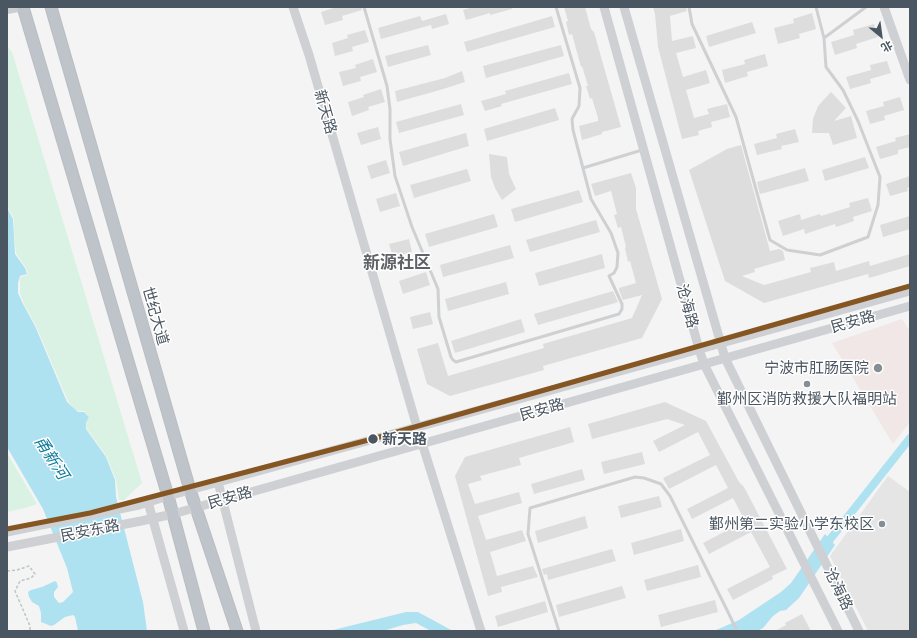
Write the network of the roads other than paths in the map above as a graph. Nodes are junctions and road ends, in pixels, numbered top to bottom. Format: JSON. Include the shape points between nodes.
{"nodes":[{"id":1,"x":18,"y":7,"type":"edge"},
{"id":2,"x":23,"y":7,"type":"edge"},
{"id":3,"x":51,"y":7,"type":"edge"},
{"id":4,"x":293,"y":7,"type":"edge"},
{"id":5,"x":364,"y":7,"type":"edge"},
{"id":6,"x":556,"y":7,"type":"edge"},
{"id":7,"x":604,"y":7,"type":"edge"},
{"id":8,"x":624,"y":7,"type":"edge"},
{"id":9,"x":689,"y":7,"type":"edge"},
{"id":10,"x":816,"y":7,"type":"edge"},
{"id":11,"x":866,"y":7,"type":"edge"},
{"id":12,"x":884,"y":7,"type":"edge"},
{"id":13,"x":7,"y":9,"type":"edge"},
{"id":14,"x":824,"y":38,"type":"junction"},
{"id":15,"x":910,"y":80,"type":"edge"},
{"id":16,"x":643,"y":149,"type":"junction"},
{"id":17,"x":584,"y":168,"type":"junction"},
{"id":18,"x":910,"y":291,"type":"edge"},
{"id":19,"x":910,"y":306,"type":"edge"},
{"id":20,"x":721,"y":343,"type":"junction"},
{"id":21,"x":699,"y":349,"type":"junction"},
{"id":22,"x":725,"y":358,"type":"junction"},
{"id":23,"x":704,"y":364,"type":"junction"},
{"id":24,"x":417,"y":427,"type":"junction"},
{"id":25,"x":422,"y":443,"type":"junction"},
{"id":26,"x":218,"y":482,"type":"junction"},
{"id":27,"x":190,"y":490,"type":"junction"},
{"id":28,"x":168,"y":496,"type":"junction"},
{"id":29,"x":222,"y":500,"type":"junction"},
{"id":30,"x":143,"y":504,"type":"junction"},
{"id":31,"x":196,"y":507,"type":"junction"},
{"id":32,"x":173,"y":514,"type":"junction"},
{"id":33,"x":152,"y":519,"type":"junction"},
{"id":34,"x":7,"y":532,"type":"edge"},
{"id":35,"x":7,"y":547,"type":"edge"},
{"id":36,"x":184,"y":631,"type":"edge"},
{"id":37,"x":204,"y":631,"type":"edge"},
{"id":38,"x":237,"y":631,"type":"edge"},
{"id":39,"x":256,"y":631,"type":"edge"},
{"id":40,"x":481,"y":631,"type":"edge"},
{"id":41,"x":559,"y":631,"type":"edge"},
{"id":42,"x":737,"y":631,"type":"edge"},
{"id":43,"x":838,"y":631,"type":"edge"},
{"id":44,"x":858,"y":631,"type":"edge"}],
"edges":[{"from":1,"to":13,"type":"main road"},
{"from":2,"to":28,"type":"highway"},
{"from":3,"to":27,"type":"highway","name":"世纪大道"},
{"from":4,"to":24,"type":"main road","name":"新天路"},
{"from":5,"to":17,"type":"lane","via":[[387,86],[395,176],[412,227],[438,289],[439,317],[453,360],[461,362],[619,314],[622,304],[609,276],[618,267],[618,253],[611,233],[591,199]]},
{"from":6,"to":17,"type":"lane","via":[[580,88],[579,106],[572,119]]},
{"from":7,"to":16,"type":"main road","name":"沧海路"},
{"from":8,"to":20,"type":"main road","name":"沧海路"},
{"from":9,"to":14,"type":"lane","via":[[692,24],[736,117],[770,240],[787,250],[820,255],[868,237],[878,205],[880,177],[849,102],[826,67]]},
{"from":10,"to":14,"type":"lane"},
{"from":11,"to":14,"type":"lane"},
{"from":12,"to":15,"type":"main road"},
{"from":16,"to":17,"type":"lane"},
{"from":16,"to":21,"type":"main road","name":"沧海路"},
{"from":18,"to":20,"type":"main road","name":"民安路"},
{"from":19,"to":22,"type":"main road","name":"民安路"},
{"from":20,"to":21,"type":"main road","name":"民安路"},
{"from":20,"to":22,"type":"main road","name":"沧海路"},
{"from":21,"to":23,"type":"main road","name":"沧海路"},
{"from":21,"to":24,"type":"main road","name":"民安路"},
{"from":22,"to":23,"type":"main road","name":"民安路"},
{"from":22,"to":44,"type":"main road","name":"沧海路"},
{"from":23,"to":25,"type":"main road","name":"民安路"},
{"from":23,"to":43,"type":"main road","name":"沧海路"},
{"from":24,"to":25,"type":"main road","name":"新天路"},
{"from":24,"to":26,"type":"main road","name":"民安路"},
{"from":25,"to":29,"type":"main road","name":"民安路"},
{"from":25,"to":40,"type":"main road","name":"新天路"},
{"from":26,"to":27,"type":"main road","name":"民安路"},
{"from":26,"to":29,"type":"main road"},
{"from":27,"to":28,"type":"main road","name":"民安路"},
{"from":27,"to":31,"type":"highway","name":"世纪大道"},
{"from":28,"to":30,"type":"main road","name":"民安东路"},
{"from":28,"to":32,"type":"highway"},
{"from":29,"to":31,"type":"main road","name":"民安路"},
{"from":29,"to":39,"type":"main road"},
{"from":30,"to":33,"type":"main road"},
{"from":30,"to":34,"type":"main road","name":"民安东路"},
{"from":31,"to":32,"type":"main road","name":"民安路"},
{"from":31,"to":38,"type":"highway","name":"世纪大道"},
{"from":32,"to":33,"type":"main road","name":"民安东路"},
{"from":32,"to":37,"type":"highway"},
{"from":33,"to":35,"type":"main road","name":"民安东路"},
{"from":33,"to":36,"type":"main road"},
{"from":41,"to":42,"type":"lane","via":[[528,534],[530,508],[635,477],[661,484],[670,496]]}]}
